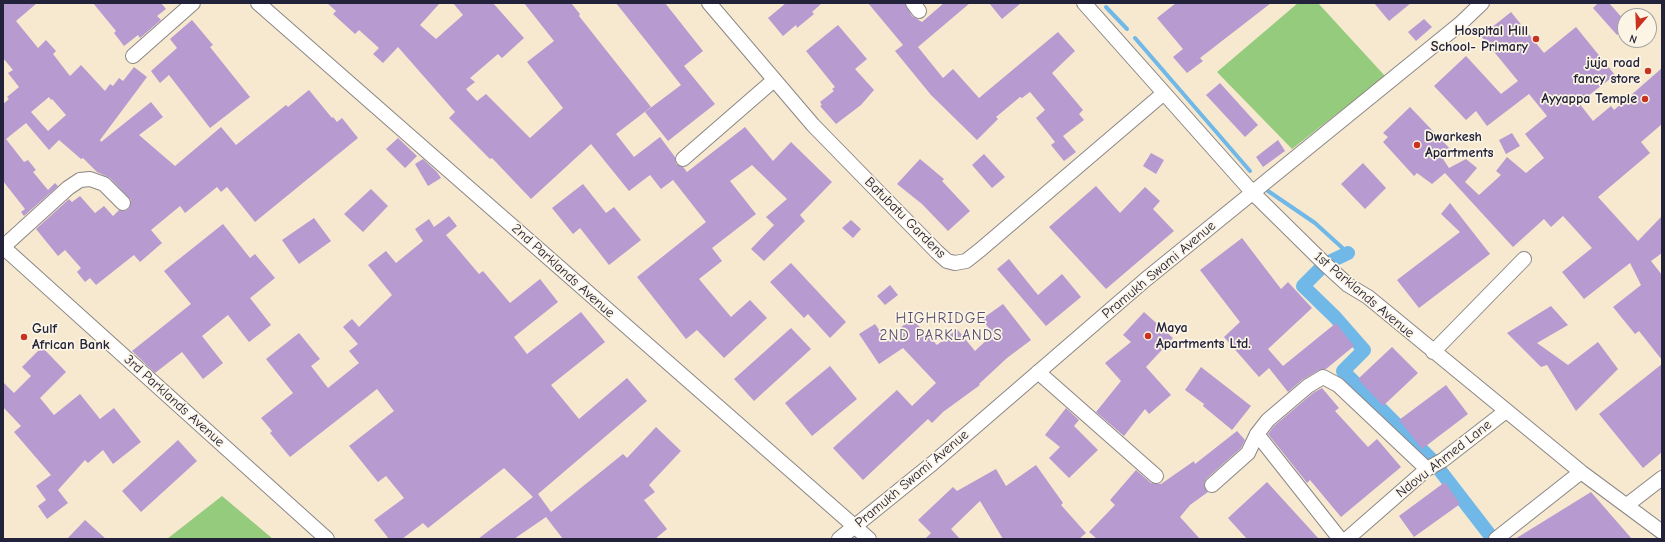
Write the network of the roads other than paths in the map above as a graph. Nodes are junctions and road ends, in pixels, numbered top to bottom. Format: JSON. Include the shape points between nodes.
{"nodes":[{"id":1,"x":193,"y":3,"type":"edge"},
{"id":2,"x":258,"y":3,"type":"edge"},
{"id":3,"x":708,"y":3,"type":"edge"},
{"id":4,"x":1084,"y":3,"type":"edge"},
{"id":5,"x":1482,"y":3,"type":"edge"},
{"id":6,"x":133,"y":56,"type":"dead end"},
{"id":7,"x":774,"y":80,"type":"junction"},
{"id":8,"x":1164,"y":93,"type":"junction"},
{"id":9,"x":683,"y":159,"type":"dead end"},
{"id":10,"x":1253,"y":193,"type":"junction"},
{"id":11,"x":123,"y":203,"type":"dead end"},
{"id":12,"x":3,"y":247,"type":"edge"},
{"id":13,"x":1524,"y":259,"type":"dead end"},
{"id":14,"x":1434,"y":352,"type":"junction"},
{"id":15,"x":1038,"y":372,"type":"junction"},
{"id":16,"x":1506,"y":411,"type":"junction"},
{"id":17,"x":1257,"y":434,"type":"junction"},
{"id":18,"x":1427,"y":468,"type":"junction"},
{"id":19,"x":1581,"y":472,"type":"junction"},
{"id":20,"x":1156,"y":476,"type":"dead end"},
{"id":21,"x":1662,"y":478,"type":"edge"},
{"id":22,"x":1212,"y":485,"type":"dead end"},
{"id":23,"x":1627,"y":505,"type":"junction"},
{"id":24,"x":854,"y":526,"type":"junction"},
{"id":25,"x":1662,"y":532,"type":"edge"},
{"id":26,"x":327,"y":539,"type":"edge"},
{"id":27,"x":839,"y":539,"type":"edge"},
{"id":28,"x":868,"y":539,"type":"edge"},
{"id":29,"x":1340,"y":539,"type":"edge"},
{"id":30,"x":1347,"y":539,"type":"edge"},
{"id":31,"x":1496,"y":539,"type":"edge"}],
"edges":[{"from":1,"to":6,"type":"street"},
{"from":2,"to":24,"type":"street","name":"2nd Parklands Avenue"},
{"from":3,"to":7,"type":"street","name":"Batubatu Gardens"},
{"from":4,"to":8,"type":"street","name":"1st Parklands Avenue"},
{"from":5,"to":10,"type":"street","name":"Pramukh Swami Avenue","via":[[1460,24]]},
{"from":7,"to":8,"type":"street","name":"Batubatu Gardens","via":[[813,125],[937,252],[947,261],[955,263],[966,261],[980,250]]},
{"from":7,"to":9,"type":"street"},
{"from":8,"to":10,"type":"street","name":"1st Parklands Avenue"},
{"from":10,"to":14,"type":"street","name":"1st Parklands Avenue","via":[[1348,285],[1368,297]]},
{"from":10,"to":15,"type":"street","name":"Pramukh Swami Avenue","via":[[1145,280]]},
{"from":11,"to":12,"type":"street","via":[[104,184],[90,179],[80,180]]},
{"from":12,"to":26,"type":"street","name":"3rd Parklands Avenue"},
{"from":13,"to":14,"type":"street"},
{"from":14,"to":16,"type":"street","name":"1st Parklands Avenue"},
{"from":15,"to":20,"type":"street"},
{"from":15,"to":24,"type":"street","name":"Pramukh Swami Avenue","via":[[933,463]]},
{"from":16,"to":18,"type":"street","name":"Ndovu Ahmed Lane","via":[[1443,460]]},
{"from":16,"to":19,"type":"street","name":"1st Parklands Avenue"},
{"from":17,"to":18,"type":"street","via":[[1279,410],[1323,377],[1338,384]]},
{"from":17,"to":22,"type":"street","via":[[1248,453]]},
{"from":17,"to":29,"type":"street"},
{"from":18,"to":30,"type":"street","name":"Ndovu Ahmed Lane"},
{"from":19,"to":23,"type":"street","name":"1st Parklands Avenue"},
{"from":19,"to":31,"type":"street"},
{"from":21,"to":23,"type":"street"},
{"from":23,"to":25,"type":"street","name":"1st Parklands Avenue"},
{"from":24,"to":27,"type":"street","name":"Pramukh Swami Avenue"},
{"from":24,"to":28,"type":"street","name":"2nd Parklands Avenue"}]}
